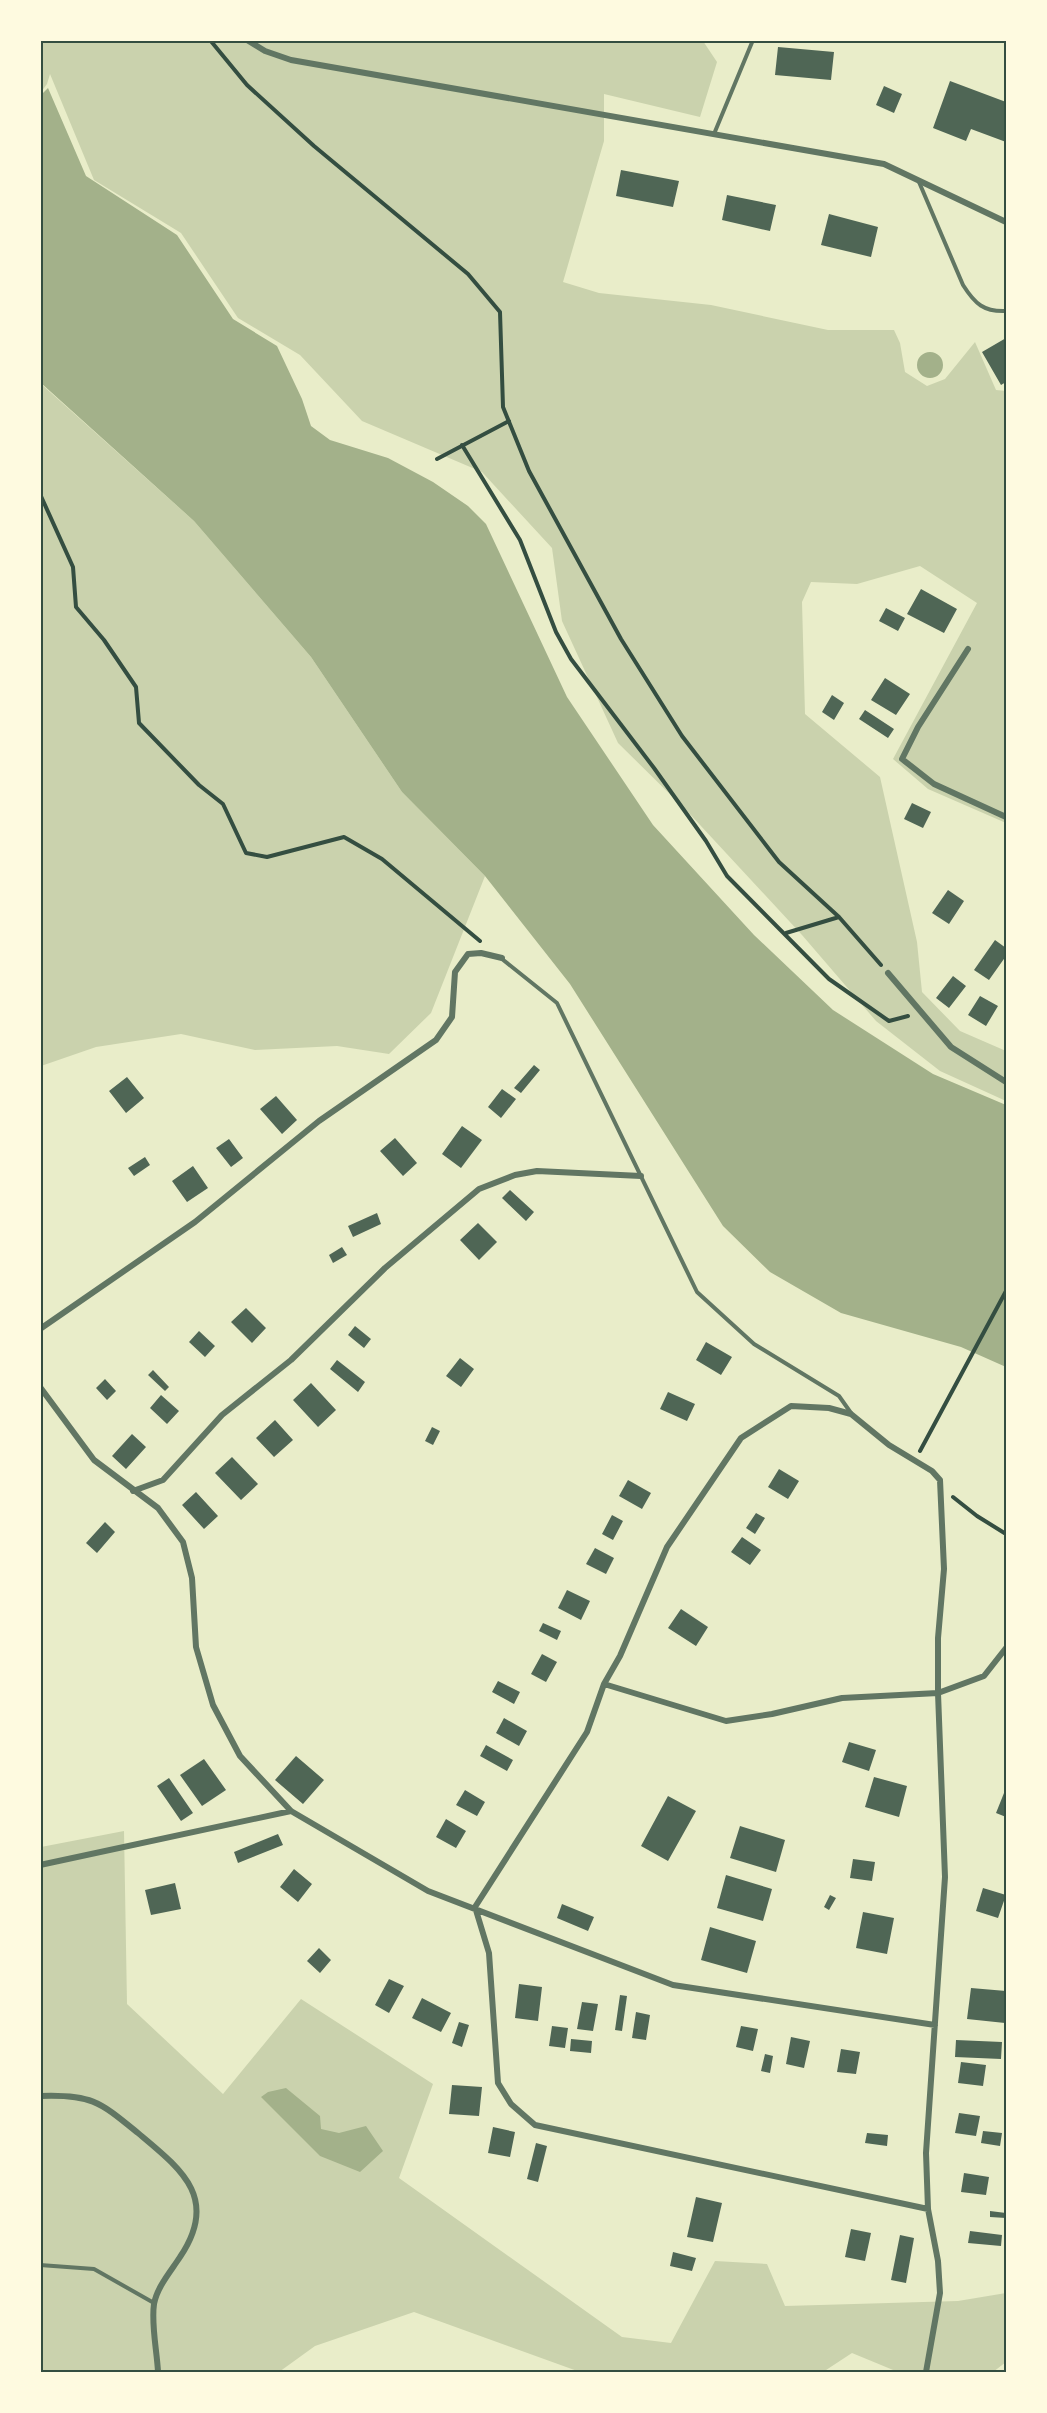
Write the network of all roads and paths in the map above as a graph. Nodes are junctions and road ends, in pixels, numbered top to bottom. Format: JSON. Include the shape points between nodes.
{"nodes":[{"id":1,"x":210,"y":40,"type":"edge"},
{"id":2,"x":247,"y":40,"type":"edge"},
{"id":3,"x":753,"y":40,"type":"edge"},
{"id":4,"x":714,"y":135,"type":"junction"},
{"id":5,"x":919,"y":180,"type":"junction"},
{"id":6,"x":1006,"y":222,"type":"edge"},
{"id":7,"x":1006,"y":311,"type":"edge"},
{"id":8,"x":509,"y":421,"type":"junction"},
{"id":9,"x":462,"y":445,"type":"junction"},
{"id":10,"x":436,"y":459,"type":"dead end"},
{"id":11,"x":40,"y":494,"type":"edge"},
{"id":12,"x":968,"y":649,"type":"dead end"},
{"id":13,"x":1006,"y":817,"type":"edge"},
{"id":14,"x":839,"y":917,"type":"junction"},
{"id":15,"x":785,"y":933,"type":"junction"},
{"id":16,"x":502,"y":958,"type":"junction"},
{"id":17,"x":888,"y":973,"type":"joint"},
{"id":18,"x":920,"y":1011,"type":"junction"},
{"id":19,"x":1006,"y":1082,"type":"edge"},
{"id":20,"x":641,"y":1176,"type":"junction"},
{"id":21,"x":1006,"y":1291,"type":"edge"},
{"id":22,"x":40,"y":1329,"type":"edge"},
{"id":23,"x":40,"y":1387,"type":"edge"},
{"id":24,"x":851,"y":1414,"type":"junction"},
{"id":25,"x":915,"y":1461,"type":"junction"},
{"id":26,"x":940,"y":1480,"type":"junction"},
{"id":27,"x":133,"y":1491,"type":"junction"},
{"id":28,"x":1006,"y":1534,"type":"edge"},
{"id":29,"x":1006,"y":1648,"type":"edge"},
{"id":30,"x":604,"y":1684,"type":"junction"},
{"id":31,"x":938,"y":1693,"type":"junction"},
{"id":32,"x":291,"y":1811,"type":"junction"},
{"id":33,"x":40,"y":1865,"type":"edge"},
{"id":34,"x":476,"y":1907,"type":"junction"},
{"id":35,"x":936,"y":2025,"type":"junction"},
{"id":36,"x":40,"y":2096,"type":"edge"},
{"id":37,"x":928,"y":2209,"type":"junction"},
{"id":38,"x":40,"y":2265,"type":"edge"},
{"id":39,"x":154,"y":2304,"type":"junction"},
{"id":40,"x":158,"y":2373,"type":"edge"},
{"id":41,"x":926,"y":2373,"type":"edge"}],
"edges":[{"from":1,"to":8,"type":"path","via":[[247,85],[468,274],[500,312],[503,407]]},
{"from":2,"to":4,"type":"street","via":[[291,60]]},
{"from":3,"to":4,"type":"lane"},
{"from":4,"to":5,"type":"street","via":[[884,164]]},
{"from":5,"to":6,"type":"street"},
{"from":5,"to":7,"type":"lane","via":[[968,292],[981,308]]},
{"from":8,"to":9,"type":"path"},
{"from":8,"to":14,"type":"path","via":[[529,471],[576,561],[682,736],[779,862]]},
{"from":9,"to":10,"type":"path"},
{"from":9,"to":15,"type":"path","via":[[520,540],[555,632],[571,659],[654,768],[727,876]]},
{"from":11,"to":16,"type":"path","via":[[73,567],[76,607],[136,687],[140,723],[191,777],[224,804],[246,853],[267,857],[344,837],[382,859]]},
{"from":12,"to":13,"type":"street","via":[[902,759],[934,784]]},
{"from":14,"to":15,"type":"path"},
{"from":14,"to":17,"type":"path"},
{"from":15,"to":18,"type":"path","via":[[829,979],[889,1021]]},
{"from":16,"to":20,"type":"lane","via":[[557,1003]]},
{"from":16,"to":22,"type":"street","via":[[468,954],[455,972],[452,1017],[436,1040],[319,1121],[195,1222]]},
{"from":17,"to":18,"type":"street"},
{"from":18,"to":19,"type":"street","via":[[951,1047]]},
{"from":20,"to":24,"type":"lane","via":[[697,1292],[754,1344],[839,1395]]},
{"from":20,"to":27,"type":"street","via":[[537,1171],[479,1189],[385,1268],[291,1360],[222,1415],[163,1480]]},
{"from":21,"to":25,"type":"path"},
{"from":23,"to":27,"type":"street","via":[[94,1460]]},
{"from":24,"to":25,"type":"street"},
{"from":24,"to":30,"type":"street","via":[[829,1408],[791,1406],[741,1438],[667,1547]]},
{"from":25,"to":26,"type":"street"},
{"from":26,"to":28,"type":"path","via":[[952,1497]]},
{"from":26,"to":31,"type":"street","via":[[944,1569]]},
{"from":27,"to":32,"type":"street","via":[[158,1508],[183,1542],[192,1578],[196,1647],[213,1705],[240,1756]]},
{"from":29,"to":31,"type":"street","via":[[984,1676]]},
{"from":30,"to":31,"type":"street","via":[[726,1721],[842,1698]]},
{"from":30,"to":34,"type":"street","via":[[587,1732]]},
{"from":31,"to":35,"type":"street","via":[[945,1877]]},
{"from":32,"to":33,"type":"street"},
{"from":32,"to":34,"type":"street","via":[[428,1891]]},
{"from":34,"to":35,"type":"street","via":[[673,1985]]},
{"from":34,"to":37,"type":"street","via":[[489,1953],[498,2083],[511,2104],[535,2125]]},
{"from":35,"to":37,"type":"street","via":[[926,2153]]},
{"from":36,"to":39,"type":"street","via":[[80,2097],[103,2104],[178,2166],[195,2191],[196,2221],[186,2248],[162,2283]]},
{"from":37,"to":41,"type":"street","via":[[940,2293]]},
{"from":38,"to":39,"type":"lane","via":[[94,2269]]},
{"from":39,"to":40,"type":"street"}]}
